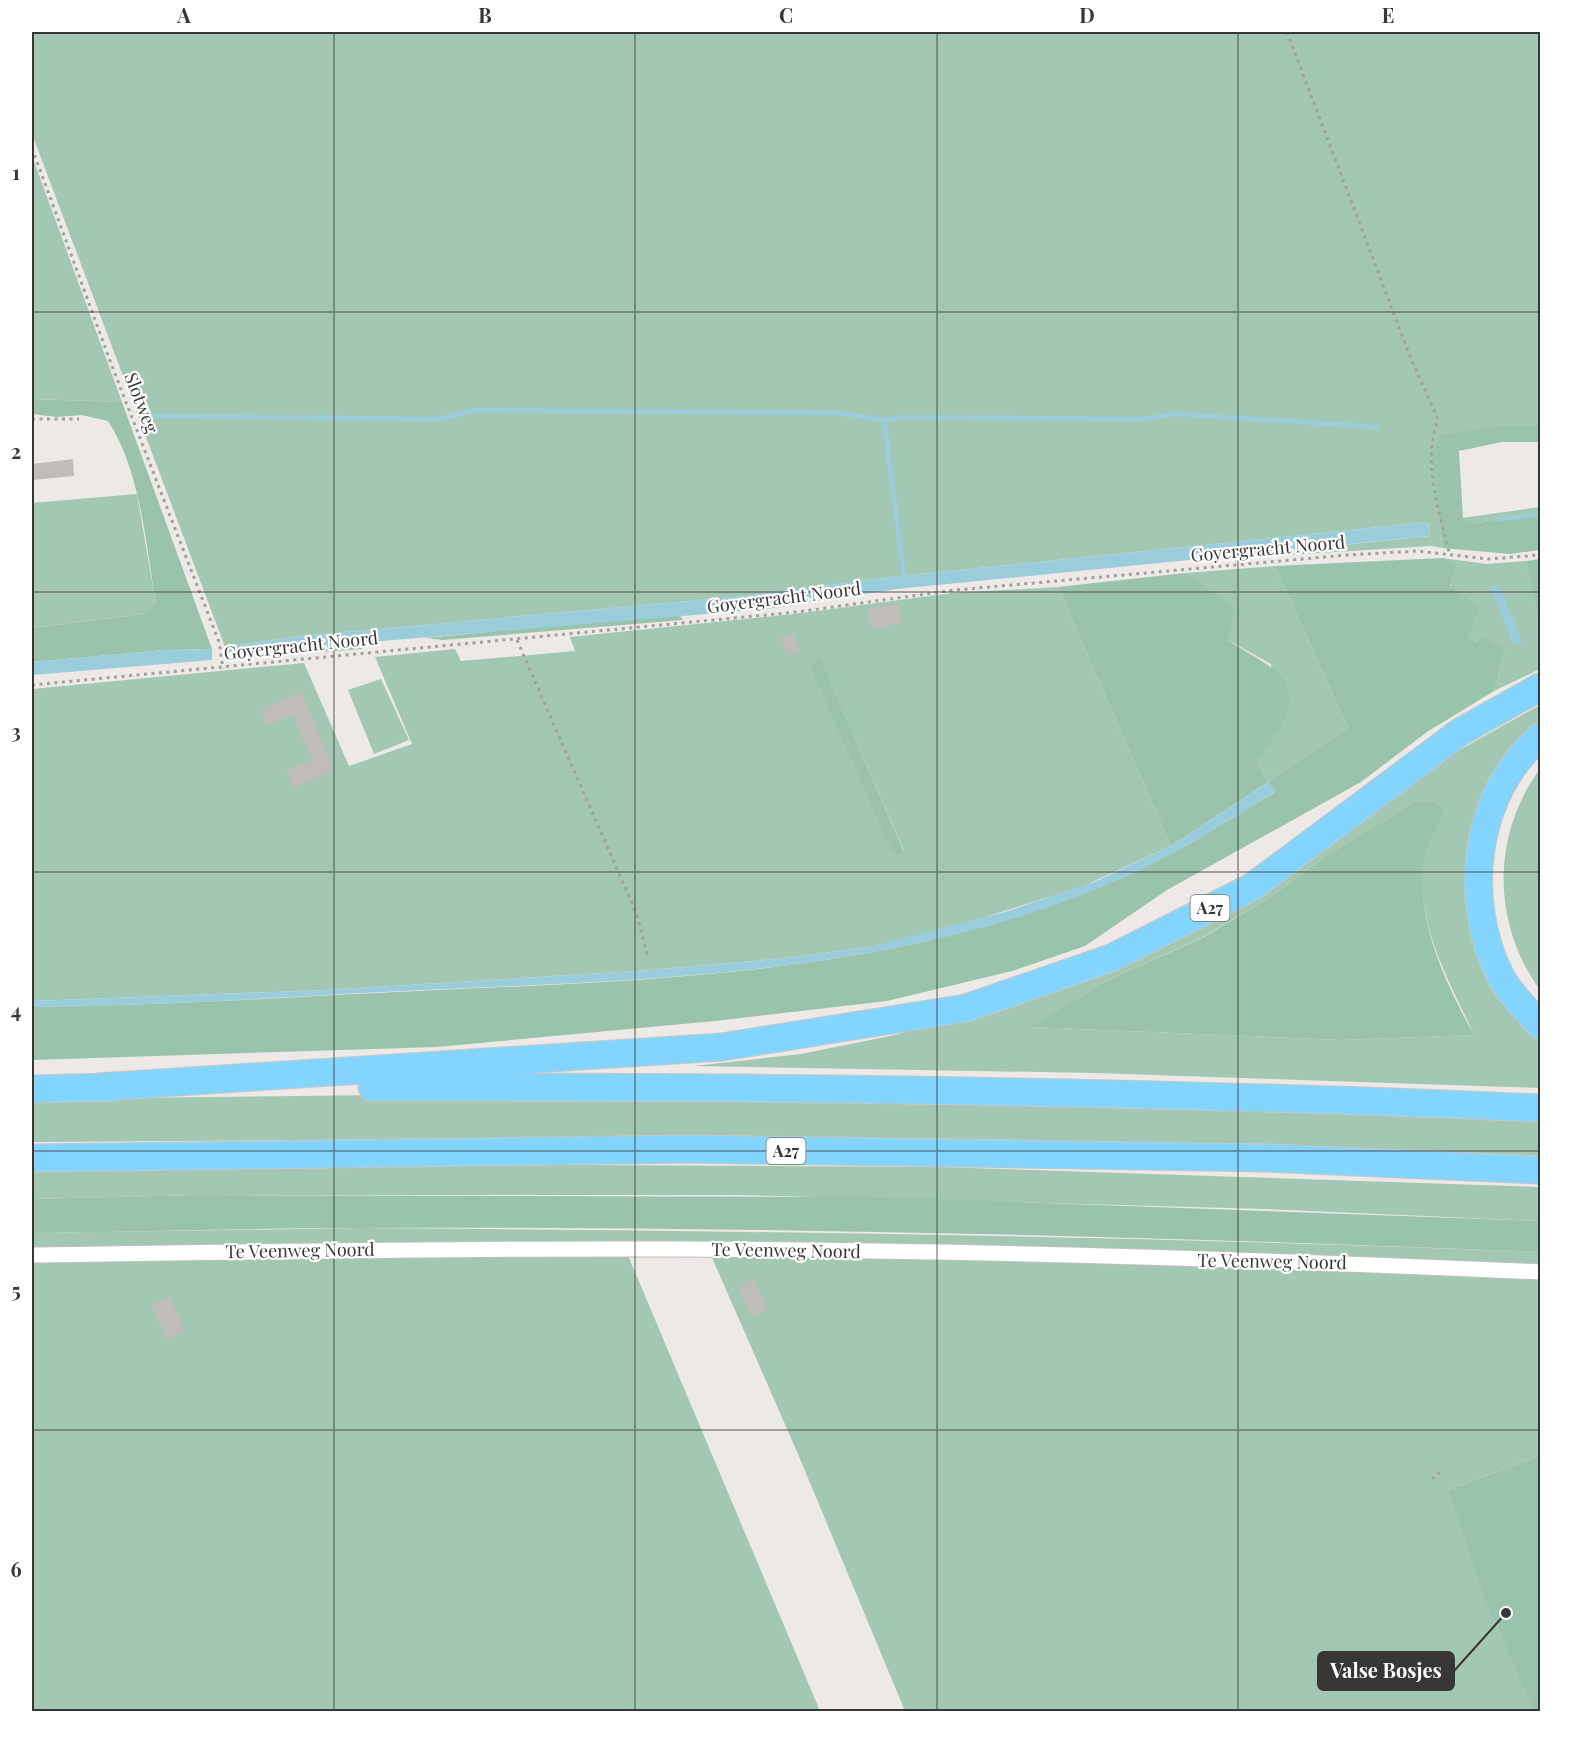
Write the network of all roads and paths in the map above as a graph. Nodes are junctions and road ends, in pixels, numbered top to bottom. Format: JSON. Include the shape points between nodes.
{"nodes":[{"id":1,"x":1287,"y":32,"type":"edge"},
{"id":2,"x":32,"y":148,"type":"edge"},
{"id":3,"x":32,"y":419,"type":"edge"},
{"id":4,"x":79,"y":419,"type":"dead end"},
{"id":5,"x":1450,"y":555,"type":"junction"},
{"id":6,"x":1540,"y":555,"type":"edge"},
{"id":7,"x":517,"y":640,"type":"junction"},
{"id":8,"x":223,"y":669,"type":"junction"},
{"id":9,"x":32,"y":685,"type":"edge"},
{"id":10,"x":1540,"y":687,"type":"edge"},
{"id":11,"x":1540,"y":737,"type":"edge"},
{"id":12,"x":647,"y":955,"type":"dead end"},
{"id":13,"x":1540,"y":1025,"type":"edge"},
{"id":14,"x":98,"y":1087,"type":"junction"},
{"id":15,"x":32,"y":1089,"type":"edge"},
{"id":16,"x":1540,"y":1108,"type":"edge"},
{"id":17,"x":32,"y":1158,"type":"edge"},
{"id":18,"x":1540,"y":1170,"type":"edge"},
{"id":19,"x":32,"y":1255,"type":"edge"},
{"id":20,"x":1540,"y":1272,"type":"edge"},
{"id":21,"x":1440,"y":1471,"type":"dead end"},
{"id":22,"x":1432,"y":1479,"type":"dead end"}],
"edges":[{"from":1,"to":5,"type":"path","via":[[1411,359],[1438,419],[1432,435],[1431,475]]},
{"from":2,"to":8,"type":"path","name":"Slotweg","via":[[219,642]]},
{"from":3,"to":4,"type":"path"},
{"from":5,"to":6,"type":"path","name":"Goyergracht Noord","via":[[1488,559]]},
{"from":5,"to":7,"type":"path","name":"Goyergracht Noord","via":[[1417,551],[1347,555],[956,590],[797,612]]},
{"from":7,"to":8,"type":"path","name":"Goyergracht Noord","via":[[320,656]]},
{"from":7,"to":12,"type":"path","via":[[637,915]]},
{"from":8,"to":9,"type":"path","name":"Goyergracht Noord"},
{"from":10,"to":14,"type":"highway","number":"A27","via":[[1460,732],[1252,887],[1111,958],[966,1008],[722,1047]]},
{"from":11,"to":13,"type":"highway","via":[[1509,774],[1494,801],[1480,855],[1478,890],[1482,919],[1501,975]]},
{"from":14,"to":15,"type":"highway","number":"A27"},
{"from":14,"to":16,"type":"highway","number":"A27","via":[[711,1086],[1269,1096]]},
{"from":17,"to":18,"type":"highway","number":"A27","via":[[692,1149],[1267,1158]]},
{"from":19,"to":20,"type":"street","name":"Te Veenweg Noord","via":[[324,1250],[776,1250]]},
{"from":21,"to":22,"type":"path"}]}
